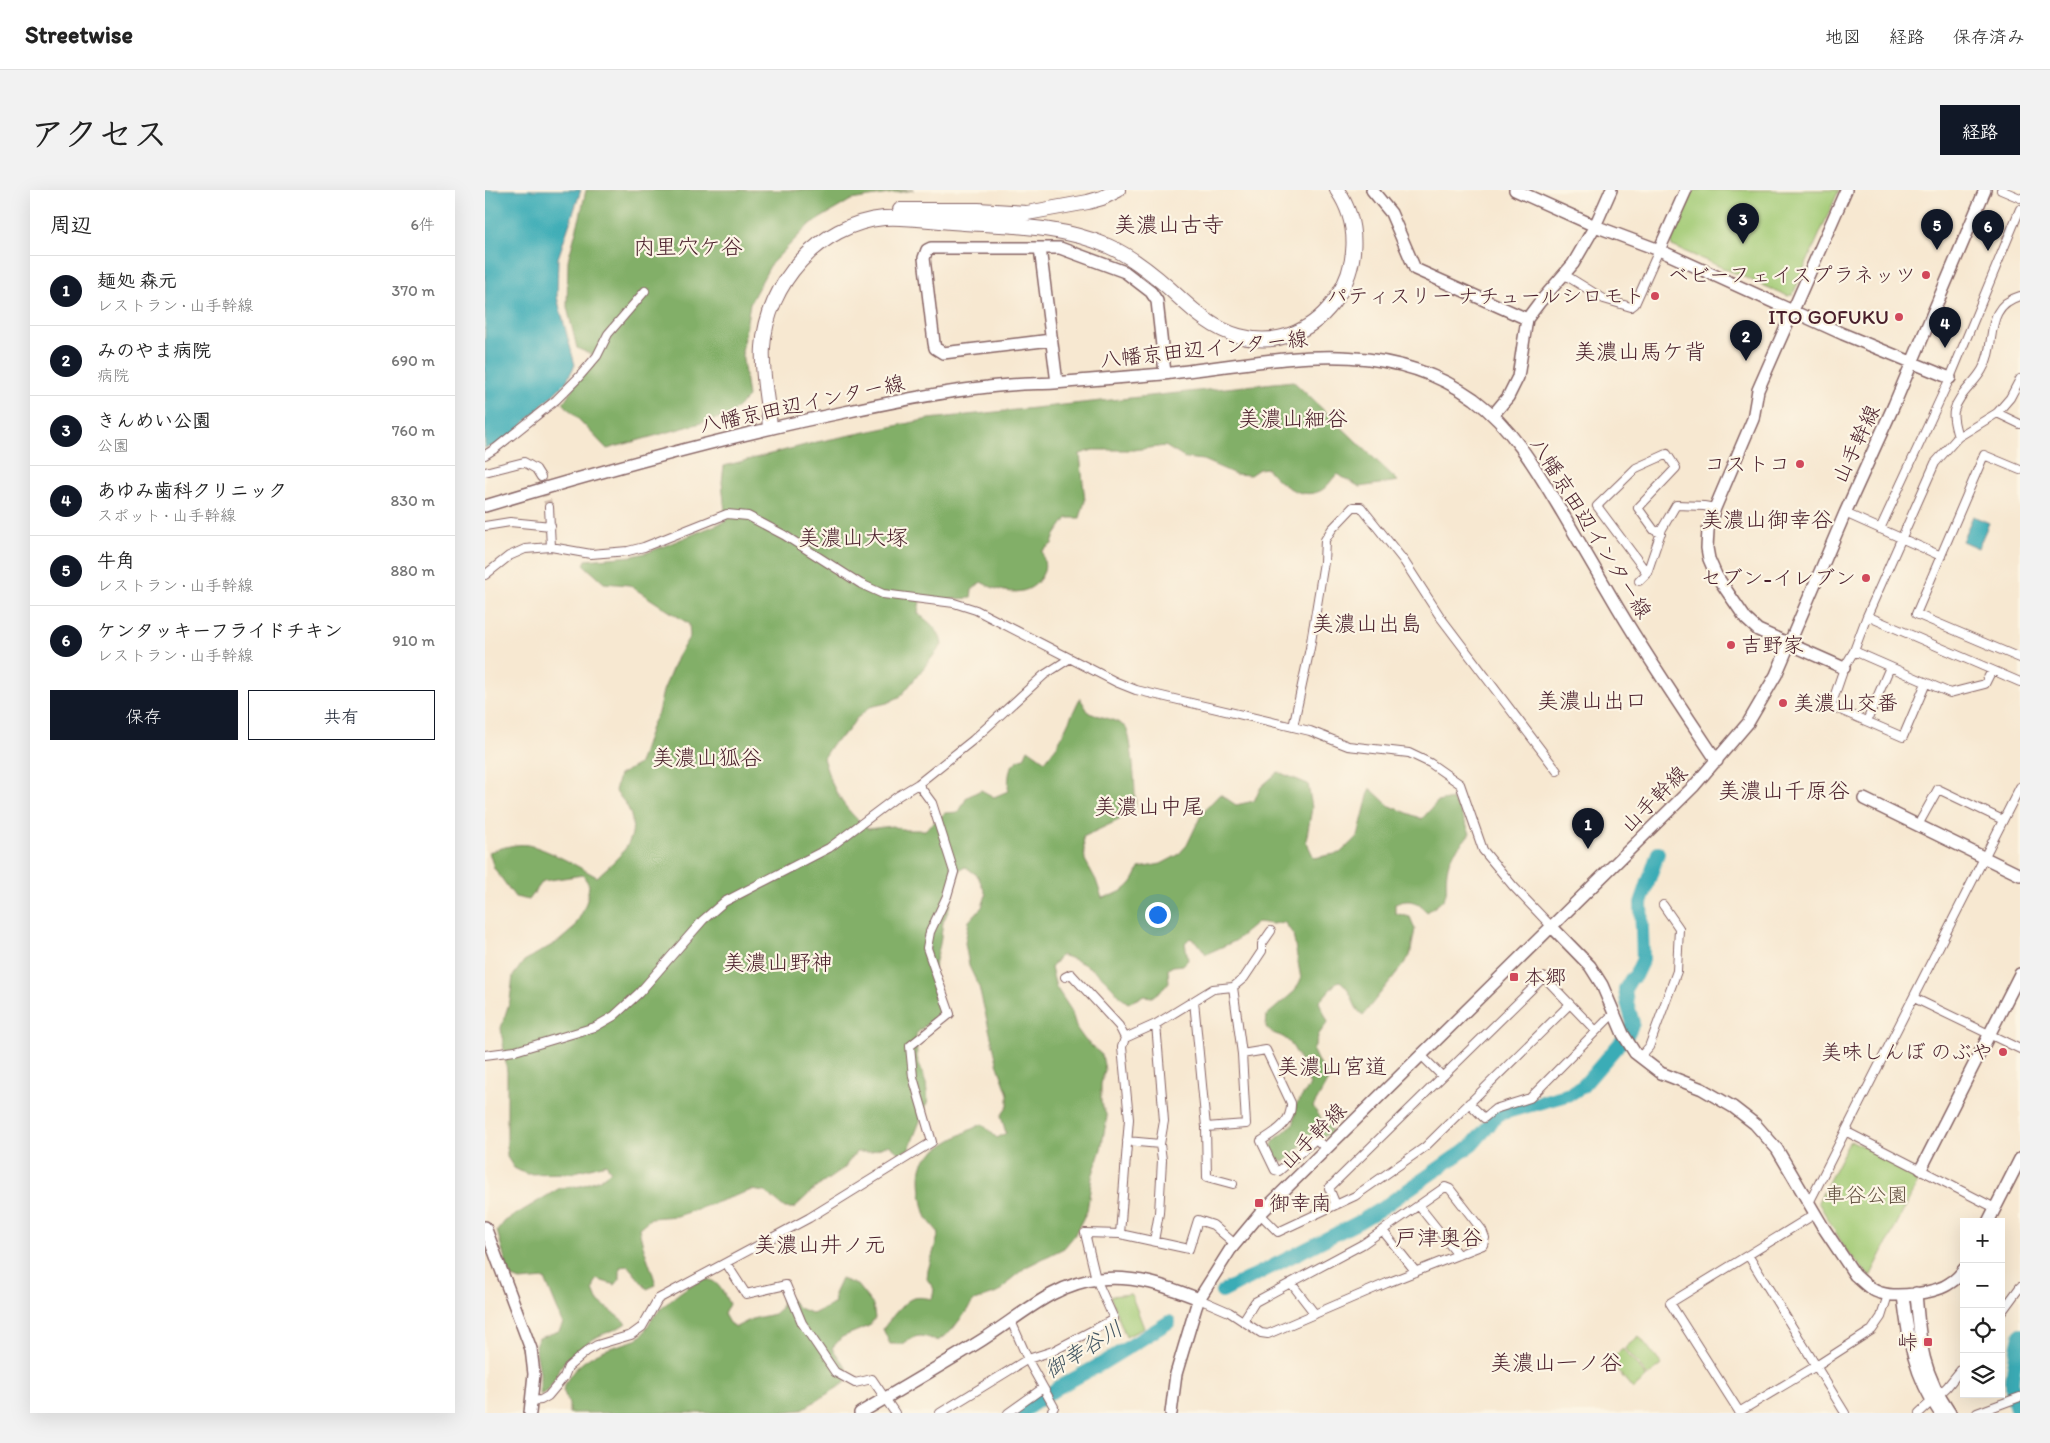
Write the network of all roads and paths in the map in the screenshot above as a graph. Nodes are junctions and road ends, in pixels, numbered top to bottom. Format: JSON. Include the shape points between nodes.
{"nodes":[{"id":1,"x":1117,"y":190,"type":"edge"},
{"id":2,"x":1337,"y":190,"type":"edge"},
{"id":3,"x":1372,"y":190,"type":"edge"},
{"id":4,"x":1515,"y":190,"type":"edge"},
{"id":5,"x":1611,"y":190,"type":"edge"},
{"id":6,"x":1686,"y":190,"type":"edge"},
{"id":7,"x":1846,"y":190,"type":"edge"},
{"id":8,"x":1985,"y":190,"type":"edge"},
{"id":9,"x":2001,"y":190,"type":"edge"},
{"id":10,"x":2020,"y":198,"type":"edge"},
{"id":11,"x":2020,"y":209,"type":"edge"},
{"id":12,"x":1595,"y":226,"type":"junction"},
{"id":13,"x":1040,"y":248,"type":"junction"},
{"id":14,"x":1659,"y":250,"type":"junction"},
{"id":15,"x":1565,"y":275,"type":"junction"},
{"id":16,"x":645,"y":291,"type":"dead end"},
{"id":17,"x":2020,"y":296,"type":"edge"},
{"id":18,"x":1794,"y":311,"type":"junction"},
{"id":19,"x":1527,"y":319,"type":"junction"},
{"id":20,"x":1051,"y":340,"type":"junction"},
{"id":21,"x":1912,"y":362,"type":"junction"},
{"id":22,"x":1165,"y":374,"type":"junction"},
{"id":23,"x":1949,"y":378,"type":"junction"},
{"id":24,"x":2020,"y":380,"type":"edge"},
{"id":25,"x":1057,"y":383,"type":"junction"},
{"id":26,"x":1997,"y":413,"type":"junction"},
{"id":27,"x":1493,"y":415,"type":"junction"},
{"id":28,"x":2020,"y":424,"type":"edge"},
{"id":29,"x":771,"y":427,"type":"junction"},
{"id":30,"x":1958,"y":437,"type":"junction"},
{"id":31,"x":485,"y":455,"type":"edge"},
{"id":32,"x":2020,"y":470,"type":"edge"},
{"id":33,"x":485,"y":472,"type":"edge"},
{"id":34,"x":541,"y":477,"type":"tunnel mouth"},
{"id":35,"x":506,"y":499,"type":"junction"},
{"id":36,"x":485,"y":500,"type":"edge"},
{"id":37,"x":485,"y":506,"type":"edge"},
{"id":38,"x":549,"y":507,"type":"tunnel mouth"},
{"id":39,"x":1715,"y":508,"type":"junction"},
{"id":40,"x":1845,"y":513,"type":"junction"},
{"id":41,"x":485,"y":526,"type":"edge"},
{"id":42,"x":551,"y":526,"type":"junction"},
{"id":43,"x":1881,"y":529,"type":"junction"},
{"id":44,"x":1661,"y":533,"type":"junction"},
{"id":45,"x":1903,"y":539,"type":"junction"},
{"id":46,"x":551,"y":547,"type":"junction"},
{"id":47,"x":1941,"y":556,"type":"junction"},
{"id":48,"x":1647,"y":573,"type":"junction"},
{"id":49,"x":485,"y":575,"type":"edge"},
{"id":50,"x":1639,"y":581,"type":"dead end"},
{"id":51,"x":1867,"y":616,"type":"junction"},
{"id":52,"x":1790,"y":646,"type":"junction"},
{"id":53,"x":1854,"y":651,"type":"junction"},
{"id":54,"x":2020,"y":658,"type":"edge"},
{"id":55,"x":1069,"y":659,"type":"junction"},
{"id":56,"x":1890,"y":667,"type":"junction"},
{"id":57,"x":1844,"y":668,"type":"junction"},
{"id":58,"x":1992,"y":670,"type":"junction"},
{"id":59,"x":2020,"y":682,"type":"edge"},
{"id":60,"x":1927,"y":683,"type":"junction"},
{"id":61,"x":1867,"y":722,"type":"junction"},
{"id":62,"x":1293,"y":727,"type":"junction"},
{"id":63,"x":1717,"y":761,"type":"junction"},
{"id":64,"x":1557,"y":771,"type":"dead end"},
{"id":65,"x":918,"y":784,"type":"junction"},
{"id":66,"x":2020,"y":787,"type":"edge"},
{"id":67,"x":1864,"y":799,"type":"dead end"},
{"id":68,"x":2003,"y":820,"type":"junction"},
{"id":69,"x":1918,"y":825,"type":"junction"},
{"id":70,"x":1985,"y":857,"type":"junction"},
{"id":71,"x":2020,"y":875,"type":"edge"},
{"id":72,"x":1663,"y":905,"type":"dead end"},
{"id":73,"x":1551,"y":926,"type":"junction"},
{"id":74,"x":1271,"y":931,"type":"dead end"},
{"id":75,"x":2020,"y":974,"type":"edge"},
{"id":76,"x":1065,"y":977,"type":"dead end"},
{"id":77,"x":1233,"y":987,"type":"junction"},
{"id":78,"x":1914,"y":998,"type":"junction"},
{"id":79,"x":1194,"y":1001,"type":"junction"},
{"id":80,"x":1570,"y":1004,"type":"junction"},
{"id":81,"x":1616,"y":1014,"type":"junction"},
{"id":82,"x":1156,"y":1024,"type":"junction"},
{"id":83,"x":1596,"y":1031,"type":"junction"},
{"id":84,"x":1990,"y":1034,"type":"junction"},
{"id":85,"x":1125,"y":1038,"type":"junction"},
{"id":86,"x":2020,"y":1049,"type":"edge"},
{"id":87,"x":1242,"y":1054,"type":"junction"},
{"id":88,"x":485,"y":1055,"type":"edge"},
{"id":89,"x":1421,"y":1056,"type":"junction"},
{"id":90,"x":1639,"y":1057,"type":"junction"},
{"id":91,"x":1442,"y":1076,"type":"junction"},
{"id":92,"x":1469,"y":1103,"type":"junction"},
{"id":93,"x":1206,"y":1127,"type":"junction"},
{"id":94,"x":1847,"y":1132,"type":"junction"},
{"id":95,"x":1127,"y":1141,"type":"junction"},
{"id":96,"x":1160,"y":1144,"type":"junction"},
{"id":97,"x":1326,"y":1149,"type":"junction"},
{"id":98,"x":2020,"y":1159,"type":"edge"},
{"id":99,"x":1921,"y":1169,"type":"junction"},
{"id":100,"x":1233,"y":1184,"type":"dead end"},
{"id":101,"x":1809,"y":1203,"type":"junction"},
{"id":102,"x":1336,"y":1205,"type":"junction"},
{"id":103,"x":1419,"y":1206,"type":"junction"},
{"id":104,"x":1995,"y":1208,"type":"junction"},
{"id":105,"x":1260,"y":1214,"type":"junction"},
{"id":106,"x":1815,"y":1214,"type":"junction"},
{"id":107,"x":1990,"y":1218,"type":"edge"},
{"id":108,"x":485,"y":1227,"type":"edge"},
{"id":109,"x":1383,"y":1230,"type":"junction"},
{"id":110,"x":1120,"y":1234,"type":"junction"},
{"id":111,"x":1154,"y":1241,"type":"junction"},
{"id":112,"x":1235,"y":1244,"type":"junction"},
{"id":113,"x":1458,"y":1255,"type":"junction"},
{"id":114,"x":1748,"y":1255,"type":"junction"},
{"id":115,"x":726,"y":1263,"type":"junction"},
{"id":116,"x":1416,"y":1272,"type":"junction"},
{"id":117,"x":1960,"y":1273,"type":"edge"},
{"id":118,"x":1096,"y":1279,"type":"junction"},
{"id":119,"x":1291,"y":1283,"type":"junction"},
{"id":120,"x":2020,"y":1287,"type":"edge"},
{"id":121,"x":1915,"y":1293,"type":"junction"},
{"id":122,"x":1888,"y":1295,"type":"junction"},
{"id":123,"x":1903,"y":1295,"type":"junction"},
{"id":124,"x":1199,"y":1299,"type":"junction"},
{"id":125,"x":2005,"y":1308,"type":"edge"},
{"id":126,"x":1315,"y":1314,"type":"junction"},
{"id":127,"x":1011,"y":1321,"type":"junction"},
{"id":128,"x":1243,"y":1321,"type":"junction"},
{"id":129,"x":1028,"y":1359,"type":"junction"},
{"id":130,"x":1816,"y":1366,"type":"junction"},
{"id":131,"x":1960,"y":1371,"type":"edge"},
{"id":132,"x":1044,"y":1390,"type":"junction"},
{"id":133,"x":2018,"y":1397,"type":"edge"},
{"id":134,"x":886,"y":1398,"type":"junction"},
{"id":135,"x":1934,"y":1398,"type":"junction"},
{"id":136,"x":532,"y":1401,"type":"junction"},
{"id":137,"x":1053,"y":1408,"type":"edge"},
{"id":138,"x":1739,"y":1412,"type":"edge"},
{"id":139,"x":530,"y":1413,"type":"edge"},
{"id":140,"x":860,"y":1413,"type":"edge"},
{"id":141,"x":895,"y":1413,"type":"edge"},
{"id":142,"x":940,"y":1413,"type":"edge"},
{"id":143,"x":1008,"y":1413,"type":"edge"},
{"id":144,"x":1171,"y":1413,"type":"edge"},
{"id":145,"x":1845,"y":1413,"type":"edge"},
{"id":146,"x":1919,"y":1413,"type":"edge"},
{"id":147,"x":1940,"y":1413,"type":"edge"},
{"id":148,"x":1950,"y":1413,"type":"edge"},
{"id":149,"x":1977,"y":1413,"type":"edge"}],
"edges":[{"from":1,"to":29,"type":"highway","via":[[1088,202],[1027,213],[883,211],[846,221],[813,239],[778,278],[758,329],[756,365]]},
{"from":2,"to":29,"type":"highway","via":[[1354,231],[1351,270],[1344,286],[1323,314],[1291,334],[1273,338],[1240,336],[1205,320],[1128,256],[1086,237],[1019,225],[903,218],[875,220],[849,227],[818,244],[793,270],[769,314],[763,364]]},
{"from":3,"to":19,"type":"street","via":[[1391,213],[1415,269]]},
{"from":4,"to":12,"type":"street"},
{"from":5,"to":12,"type":"street"},
{"from":6,"to":14,"type":"street"},
{"from":7,"to":18,"type":"street"},
{"from":8,"to":21,"type":"street","name":"山手幹線"},
{"from":9,"to":10,"type":"street"},
{"from":11,"to":23,"type":"street"},
{"from":12,"to":14,"type":"street"},
{"from":12,"to":15,"type":"street"},
{"from":13,"to":20,"type":"street"},
{"from":13,"to":20,"type":"street","via":[[927,250],[924,258],[934,343],[935,348],[943,353]]},
{"from":13,"to":22,"type":"street","via":[[1060,248],[1125,272],[1151,292],[1159,311]]},
{"from":14,"to":15,"type":"street","via":[[1631,307],[1604,299]]},
{"from":14,"to":18,"type":"street"},
{"from":15,"to":19,"type":"street"},
{"from":16,"to":31,"type":"street","via":[[608,334],[597,356],[556,400]]},
{"from":17,"to":30,"type":"street","via":[[2010,299],[2001,308],[1993,324],[1983,369],[1956,403],[1953,414]]},
{"from":18,"to":21,"type":"street"},
{"from":18,"to":39,"type":"street","via":[[1758,390],[1753,419]]},
{"from":19,"to":27,"type":"street","via":[[1518,377],[1508,397]]},
{"from":20,"to":25,"type":"street"},
{"from":21,"to":23,"type":"street"},
{"from":21,"to":40,"type":"street","name":"山手幹線"},
{"from":22,"to":25,"type":"street","name":"八幡京田辺インター線"},
{"from":22,"to":27,"type":"street","name":"八幡京田辺インター線","via":[[1262,360],[1329,356],[1387,362],[1425,373],[1459,389]]},
{"from":23,"to":43,"type":"street"},
{"from":24,"to":26,"type":"street"},
{"from":25,"to":29,"type":"street","name":"八幡京田辺インター線","via":[[989,387]]},
{"from":26,"to":28,"type":"street"},
{"from":26,"to":30,"type":"street"},
{"from":27,"to":63,"type":"street","name":"八幡京田辺インター線","via":[[1534,465],[1663,681]]},
{"from":29,"to":35,"type":"street","name":"八幡京田辺インター線","via":[[619,465]]},
{"from":30,"to":45,"type":"street","via":[[1935,463]]},
{"from":32,"to":47,"type":"street","via":[[1984,455]]},
{"from":33,"to":34,"type":"street","via":[[524,462],[536,469]]},
{"from":35,"to":36,"type":"street","name":"八幡京田辺インター線"},
{"from":35,"to":37,"type":"street","name":"八幡京田辺インター線"},
{"from":38,"to":42,"type":"street"},
{"from":39,"to":44,"type":"street","via":[[1676,505]]},
{"from":39,"to":52,"type":"street","via":[[1708,530],[1707,548],[1716,575],[1746,619],[1758,630]]},
{"from":40,"to":43,"type":"street"},
{"from":40,"to":52,"type":"street","name":"山手幹線"},
{"from":41,"to":42,"type":"street","via":[[510,522]]},
{"from":42,"to":46,"type":"street"},
{"from":43,"to":45,"type":"street"},
{"from":44,"to":48,"type":"street"},
{"from":44,"to":48,"type":"street","via":[[1654,530],[1638,508],[1676,468],[1667,454],[1636,468],[1597,506]]},
{"from":45,"to":47,"type":"street"},
{"from":45,"to":51,"type":"street"},
{"from":46,"to":49,"type":"street","via":[[525,549],[509,556]]},
{"from":46,"to":55,"type":"street","via":[[591,554],[628,551],[727,514],[748,516],[883,594],[954,603],[976,610]]},
{"from":47,"to":54,"type":"street","via":[[1916,614]]},
{"from":48,"to":50,"type":"street"},
{"from":51,"to":53,"type":"street"},
{"from":51,"to":58,"type":"street"},
{"from":52,"to":57,"type":"street"},
{"from":52,"to":63,"type":"street","name":"山手幹線","via":[[1756,712]]},
{"from":53,"to":56,"type":"street"},
{"from":53,"to":57,"type":"street"},
{"from":55,"to":62,"type":"street","via":[[1135,690]]},
{"from":55,"to":65,"type":"street","via":[[1044,675],[973,740]]},
{"from":56,"to":60,"type":"street"},
{"from":56,"to":61,"type":"street"},
{"from":57,"to":61,"type":"street","via":[[1831,706]]},
{"from":58,"to":59,"type":"street"},
{"from":58,"to":60,"type":"street","via":[[1985,684],[1950,693]]},
{"from":60,"to":61,"type":"street","via":[[1903,737]]},
{"from":62,"to":64,"type":"street","via":[[1311,648],[1325,540],[1353,507],[1361,507]]},
{"from":62,"to":73,"type":"street","via":[[1348,746],[1409,754],[1446,773],[1460,784],[1483,850]]},
{"from":63,"to":73,"type":"street","name":"山手幹線"},
{"from":65,"to":88,"type":"street","via":[[829,848],[724,902],[703,920],[639,993],[614,1016],[595,1026],[515,1051]]},
{"from":65,"to":115,"type":"street","via":[[931,803],[954,872],[930,932],[927,948],[950,1014],[910,1046],[913,1076],[932,1142],[809,1218]]},
{"from":66,"to":68,"type":"street"},
{"from":67,"to":69,"type":"street"},
{"from":68,"to":69,"type":"street","via":[[1938,789]]},
{"from":68,"to":70,"type":"street"},
{"from":69,"to":70,"type":"street"},
{"from":70,"to":71,"type":"street"},
{"from":70,"to":78,"type":"street"},
{"from":72,"to":90,"type":"street","via":[[1679,928],[1677,971],[1649,1047]]},
{"from":73,"to":81,"type":"street","via":[[1590,966]]},
{"from":73,"to":89,"type":"street","name":"山手幹線"},
{"from":74,"to":77,"type":"street","via":[[1244,978]]},
{"from":75,"to":84,"type":"street"},
{"from":76,"to":85,"type":"street","via":[[1071,974],[1119,1026]]},
{"from":77,"to":79,"type":"street","via":[[1213,989]]},
{"from":77,"to":87,"type":"street"},
{"from":78,"to":84,"type":"street"},
{"from":78,"to":94,"type":"street"},
{"from":79,"to":82,"type":"street"},
{"from":79,"to":93,"type":"street"},
{"from":80,"to":83,"type":"street"},
{"from":80,"to":91,"type":"street","via":[[1544,977]]},
{"from":80,"to":92,"type":"street"},
{"from":81,"to":83,"type":"street"},
{"from":81,"to":90,"type":"street","via":[[1623,1034]]},
{"from":82,"to":85,"type":"street"},
{"from":82,"to":96,"type":"street","via":[[1164,1121]]},
{"from":83,"to":92,"type":"street","via":[[1530,1098],[1495,1109],[1484,1118]]},
{"from":84,"to":86,"type":"street"},
{"from":84,"to":99,"type":"street"},
{"from":85,"to":95,"type":"street","via":[[1122,1047],[1129,1119]]},
{"from":87,"to":93,"type":"street","via":[[1246,1124]]},
{"from":87,"to":97,"type":"street","via":[[1266,1050],[1291,1103],[1291,1112],[1280,1129],[1261,1141],[1275,1170],[1279,1172],[1316,1139]]},
{"from":89,"to":91,"type":"street"},
{"from":89,"to":97,"type":"street","name":"山手幹線"},
{"from":90,"to":101,"type":"street","via":[[1661,1073],[1701,1089],[1733,1107],[1755,1124],[1777,1149]]},
{"from":91,"to":102,"type":"street","via":[[1329,1188]]},
{"from":92,"to":102,"type":"street","via":[[1425,1147],[1355,1196]]},
{"from":93,"to":100,"type":"street","via":[[1207,1177]]},
{"from":94,"to":99,"type":"street"},
{"from":94,"to":101,"type":"street"},
{"from":95,"to":96,"type":"street"},
{"from":95,"to":110,"type":"street"},
{"from":96,"to":111,"type":"street","via":[[1159,1213]]},
{"from":97,"to":105,"type":"street","name":"山手幹線"},
{"from":98,"to":104,"type":"street"},
{"from":99,"to":104,"type":"street"},
{"from":101,"to":106,"type":"street"},
{"from":102,"to":105,"type":"street","via":[[1278,1232]]},
{"from":103,"to":109,"type":"street"},
{"from":103,"to":113,"type":"street"},
{"from":103,"to":113,"type":"street","via":[[1445,1187],[1450,1189],[1485,1238],[1483,1246]]},
{"from":104,"to":107,"type":"street"},
{"from":105,"to":112,"type":"street","name":"山手幹線"},
{"from":106,"to":114,"type":"street"},
{"from":106,"to":122,"type":"street","via":[[1855,1275],[1875,1291]]},
{"from":108,"to":136,"type":"street","via":[[531,1349],[534,1374]]},
{"from":109,"to":116,"type":"street"},
{"from":109,"to":119,"type":"street"},
{"from":110,"to":111,"type":"street"},
{"from":110,"to":118,"type":"street","via":[[1085,1233]]},
{"from":111,"to":112,"type":"street","via":[[1189,1249],[1197,1220],[1213,1225]]},
{"from":112,"to":124,"type":"street","name":"山手幹線"},
{"from":113,"to":116,"type":"street"},
{"from":114,"to":130,"type":"street"},
{"from":114,"to":138,"type":"street","via":[[1670,1303]]},
{"from":115,"to":134,"type":"street","via":[[746,1294],[786,1285],[802,1323],[835,1372],[855,1383],[872,1379]]},
{"from":115,"to":136,"type":"street","via":[[658,1299],[642,1327],[631,1335],[587,1351],[568,1367],[548,1396]]},
{"from":116,"to":126,"type":"street"},
{"from":117,"to":121,"type":"street","via":[[1950,1283],[1935,1290]]},
{"from":118,"to":124,"type":"street","via":[[1141,1280]]},
{"from":118,"to":127,"type":"street","via":[[1066,1288]]},
{"from":118,"to":129,"type":"street","via":[[1113,1319],[1053,1351]]},
{"from":119,"to":126,"type":"street"},
{"from":119,"to":128,"type":"street","via":[[1255,1302]]},
{"from":120,"to":125,"type":"street"},
{"from":121,"to":123,"type":"street"},
{"from":121,"to":135,"type":"street","via":[[1924,1360]]},
{"from":122,"to":123,"type":"street"},
{"from":122,"to":130,"type":"street","via":[[1881,1318],[1872,1330]]},
{"from":123,"to":135,"type":"street","via":[[1908,1338],[1916,1367]]},
{"from":124,"to":128,"type":"street"},
{"from":124,"to":144,"type":"street","name":"山手幹線","via":[[1176,1374]]},
{"from":126,"to":128,"type":"street","via":[[1268,1334]]},
{"from":127,"to":129,"type":"street"},
{"from":127,"to":134,"type":"street"},
{"from":129,"to":132,"type":"street"},
{"from":129,"to":142,"type":"street"},
{"from":130,"to":138,"type":"street"},
{"from":130,"to":145,"type":"street"},
{"from":131,"to":135,"type":"street"},
{"from":132,"to":137,"type":"street"},
{"from":132,"to":143,"type":"street"},
{"from":133,"to":149,"type":"street"},
{"from":134,"to":140,"type":"street"},
{"from":134,"to":141,"type":"street"},
{"from":135,"to":146,"type":"street"},
{"from":135,"to":147,"type":"street"},
{"from":135,"to":148,"type":"street"},
{"from":136,"to":139,"type":"street"}]}
